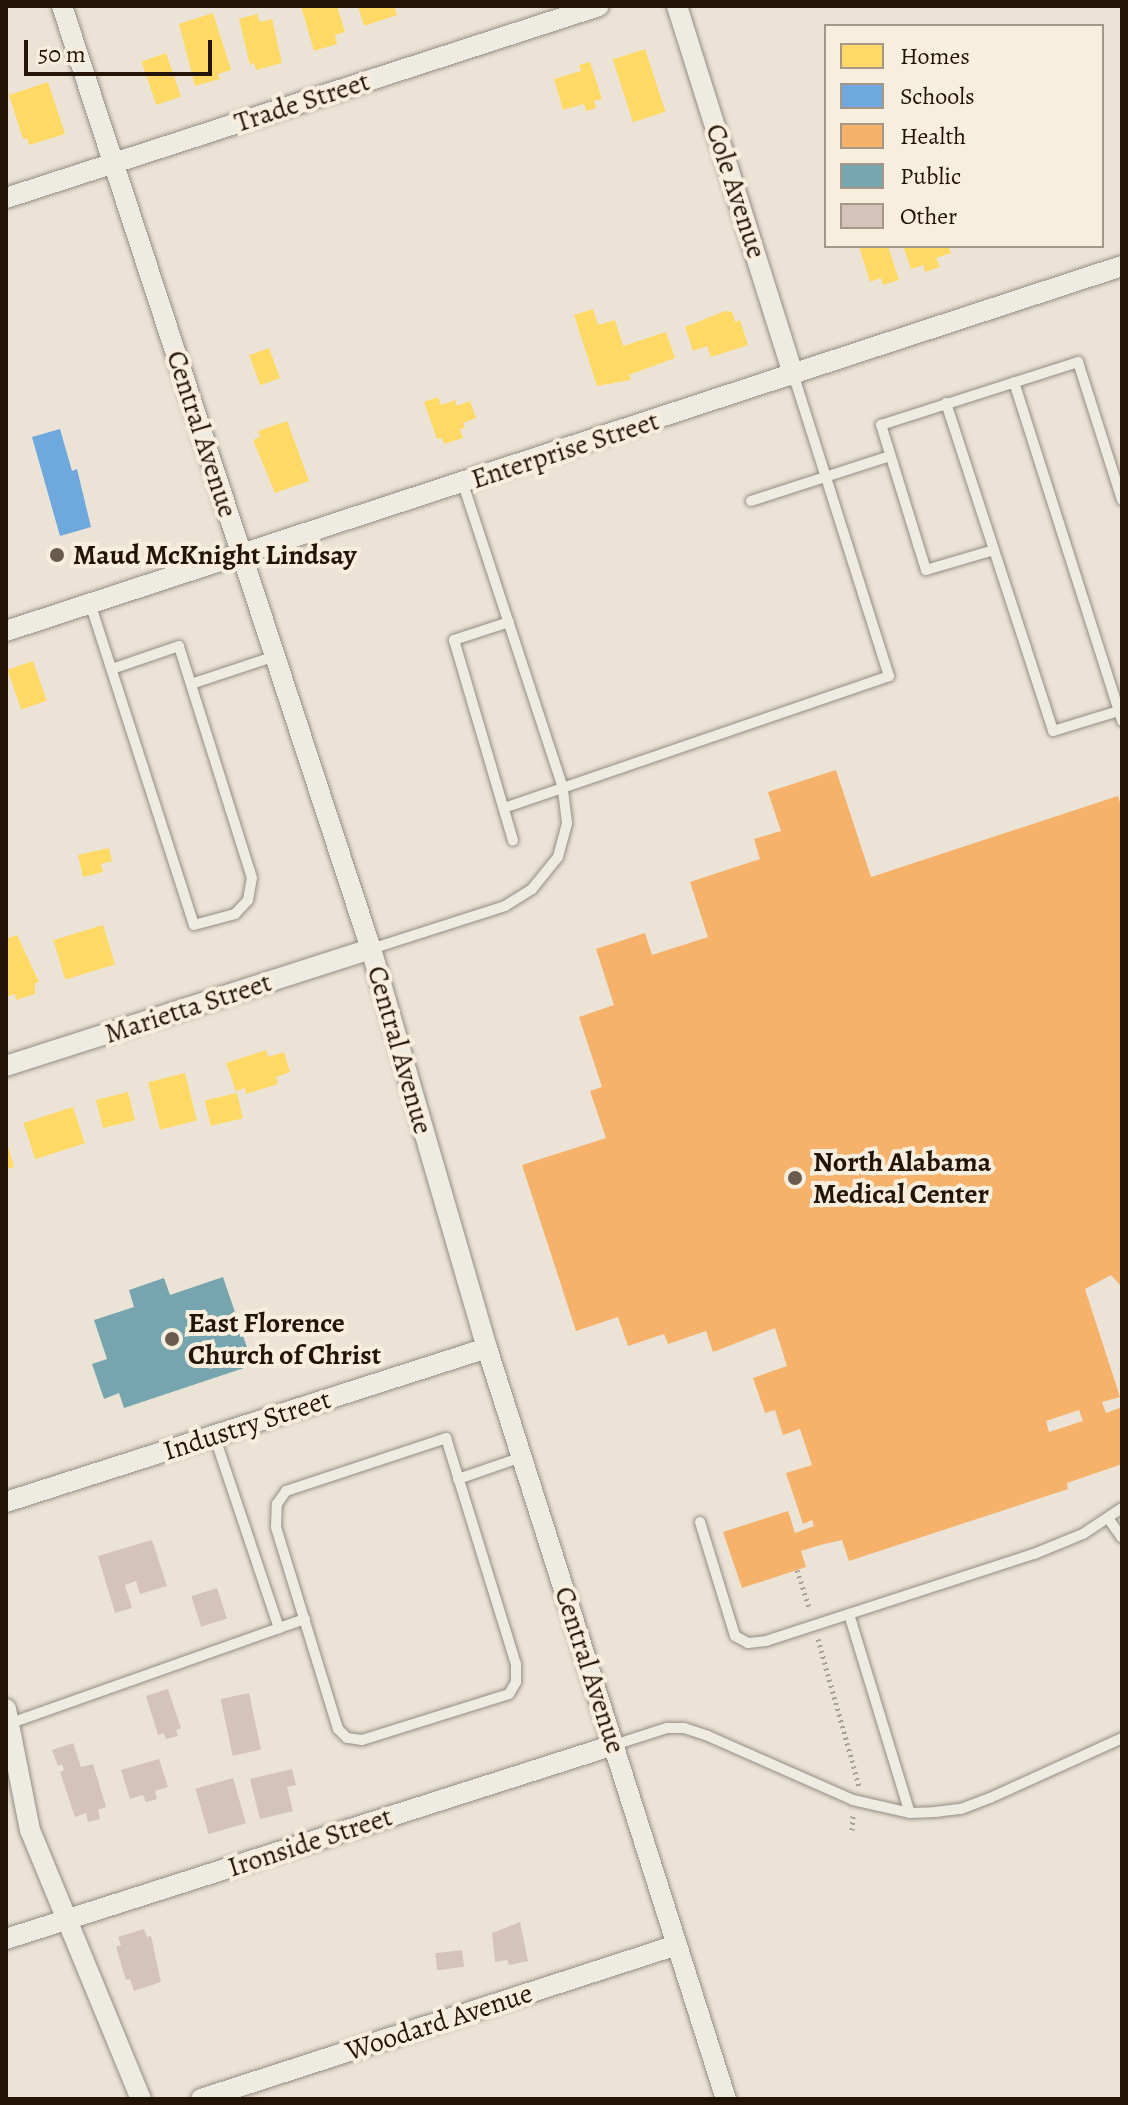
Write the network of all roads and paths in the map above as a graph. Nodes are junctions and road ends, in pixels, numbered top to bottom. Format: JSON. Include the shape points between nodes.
{"nodes":[{"id":1,"x":62,"y":6,"type":"edge"},
{"id":2,"x":599,"y":6,"type":"edge"},
{"id":3,"x":677,"y":6,"type":"edge"},
{"id":4,"x":112,"y":164,"type":"junction"},
{"id":5,"x":6,"y":198,"type":"edge"},
{"id":6,"x":1122,"y":266,"type":"edge"},
{"id":7,"x":794,"y":376,"type":"junction"},
{"id":8,"x":1014,"y":382,"type":"junction"},
{"id":9,"x":946,"y":403,"type":"junction"},
{"id":10,"x":890,"y":456,"type":"junction"},
{"id":11,"x":825,"y":474,"type":"junction"},
{"id":12,"x":463,"y":483,"type":"junction"},
{"id":13,"x":1122,"y":500,"type":"edge"},
{"id":14,"x":751,"y":501,"type":"dead end"},
{"id":15,"x":994,"y":550,"type":"junction"},
{"id":16,"x":242,"y":554,"type":"junction"},
{"id":17,"x":90,"y":603,"type":"junction"},
{"id":18,"x":509,"y":622,"type":"junction"},
{"id":19,"x":6,"y":631,"type":"edge"},
{"id":20,"x":275,"y":656,"type":"junction"},
{"id":21,"x":112,"y":669,"type":"junction"},
{"id":22,"x":191,"y":684,"type":"junction"},
{"id":23,"x":1121,"y":714,"type":"edge"},
{"id":24,"x":563,"y":788,"type":"junction"},
{"id":25,"x":504,"y":808,"type":"junction"},
{"id":26,"x":513,"y":840,"type":"dead end"},
{"id":27,"x":371,"y":949,"type":"junction"},
{"id":28,"x":6,"y":1066,"type":"edge"},
{"id":29,"x":487,"y":1348,"type":"junction"},
{"id":30,"x":214,"y":1435,"type":"junction"},
{"id":31,"x":522,"y":1457,"type":"junction"},
{"id":32,"x":458,"y":1479,"type":"junction"},
{"id":33,"x":6,"y":1502,"type":"edge"},
{"id":34,"x":1122,"y":1508,"type":"edge"},
{"id":35,"x":1108,"y":1518,"type":"junction"},
{"id":36,"x":700,"y":1522,"type":"dead end"},
{"id":37,"x":1122,"y":1538,"type":"edge"},
{"id":38,"x":797,"y":1570,"type":"dead end"},
{"id":39,"x":849,"y":1614,"type":"junction"},
{"id":40,"x":305,"y":1619,"type":"junction"},
{"id":41,"x":815,"y":1625,"type":"junction"},
{"id":42,"x":279,"y":1628,"type":"junction"},
{"id":43,"x":7,"y":1716,"type":"edge"},
{"id":44,"x":1122,"y":1738,"type":"edge"},
{"id":45,"x":614,"y":1745,"type":"junction"},
{"id":46,"x":853,"y":1800,"type":"junction"},
{"id":47,"x":910,"y":1813,"type":"junction"},
{"id":48,"x":852,"y":1830,"type":"dead end"},
{"id":49,"x":68,"y":1919,"type":"junction"},
{"id":50,"x":6,"y":1939,"type":"edge"},
{"id":51,"x":677,"y":1945,"type":"junction"},
{"id":52,"x":141,"y":2099,"type":"edge"},
{"id":53,"x":201,"y":2099,"type":"edge"},
{"id":54,"x":726,"y":2099,"type":"edge"}],
"edges":[{"from":1,"to":4,"type":"street","name":"Central Avenue"},
{"from":2,"to":4,"type":"street","name":"Trade Street"},
{"from":3,"to":7,"type":"street","name":"Cole Avenue"},
{"from":4,"to":5,"type":"street","name":"Trade Street"},
{"from":4,"to":16,"type":"street","name":"Central Avenue"},
{"from":6,"to":7,"type":"street","name":"Enterprise Street"},
{"from":7,"to":11,"type":"lane"},
{"from":7,"to":12,"type":"street","name":"Enterprise Street"},
{"from":8,"to":9,"type":"lane"},
{"from":8,"to":13,"type":"lane","via":[[1078,362]]},
{"from":8,"to":23,"type":"lane"},
{"from":9,"to":10,"type":"lane","via":[[881,425]]},
{"from":9,"to":15,"type":"lane"},
{"from":10,"to":11,"type":"lane"},
{"from":10,"to":15,"type":"lane","via":[[926,570]]},
{"from":11,"to":14,"type":"lane"},
{"from":11,"to":24,"type":"lane","via":[[889,676]]},
{"from":12,"to":16,"type":"street","name":"Enterprise Street"},
{"from":12,"to":18,"type":"lane"},
{"from":15,"to":23,"type":"lane","via":[[1053,731]]},
{"from":16,"to":17,"type":"street","name":"Enterprise Street"},
{"from":16,"to":20,"type":"street","name":"Central Avenue"},
{"from":17,"to":19,"type":"street","name":"Enterprise Street"},
{"from":17,"to":21,"type":"lane"},
{"from":18,"to":24,"type":"lane"},
{"from":18,"to":25,"type":"lane","via":[[454,640]]},
{"from":20,"to":22,"type":"lane"},
{"from":20,"to":27,"type":"street","name":"Central Avenue"},
{"from":21,"to":22,"type":"lane","via":[[179,646]]},
{"from":21,"to":22,"type":"lane","via":[[194,925],[235,914],[248,900],[252,878]]},
{"from":24,"to":25,"type":"lane"},
{"from":24,"to":27,"type":"lane","via":[[567,823],[558,857],[532,889],[505,906]]},
{"from":25,"to":26,"type":"lane"},
{"from":27,"to":28,"type":"street","name":"Marietta Street"},
{"from":27,"to":29,"type":"street","name":"Central Avenue"},
{"from":29,"to":30,"type":"street","name":"Industry Street"},
{"from":29,"to":31,"type":"street","name":"Central Avenue"},
{"from":30,"to":33,"type":"street","name":"Industry Street"},
{"from":30,"to":42,"type":"lane"},
{"from":31,"to":32,"type":"lane"},
{"from":31,"to":45,"type":"street","name":"Central Avenue"},
{"from":32,"to":40,"type":"lane","via":[[446,1438],[286,1491],[277,1504],[276,1527]]},
{"from":32,"to":40,"type":"lane","via":[[516,1664],[516,1682],[509,1694],[362,1740],[347,1738],[338,1729]]},
{"from":34,"to":35,"type":"lane"},
{"from":35,"to":37,"type":"lane"},
{"from":35,"to":39,"type":"lane","via":[[1034,1554]]},
{"from":36,"to":41,"type":"lane","via":[[735,1636],[757,1642]]},
{"from":38,"to":41,"type":"path"},
{"from":39,"to":41,"type":"lane"},
{"from":39,"to":47,"type":"lane"},
{"from":40,"to":42,"type":"lane"},
{"from":41,"to":46,"type":"path","via":[[860,1784]]},
{"from":42,"to":43,"type":"lane"},
{"from":43,"to":49,"type":"street","via":[[30,1830]]},
{"from":44,"to":47,"type":"lane","via":[[961,1809]]},
{"from":45,"to":46,"type":"lane","via":[[667,1728],[684,1728]]},
{"from":45,"to":49,"type":"street","name":"Ironside Street"},
{"from":45,"to":51,"type":"street","name":"Central Avenue"},
{"from":46,"to":47,"type":"lane"},
{"from":46,"to":48,"type":"path"},
{"from":49,"to":50,"type":"street","name":"Ironside Street"},
{"from":49,"to":52,"type":"street"},
{"from":51,"to":53,"type":"street","name":"Woodard Avenue"},
{"from":51,"to":54,"type":"street","name":"Central Avenue"}]}
